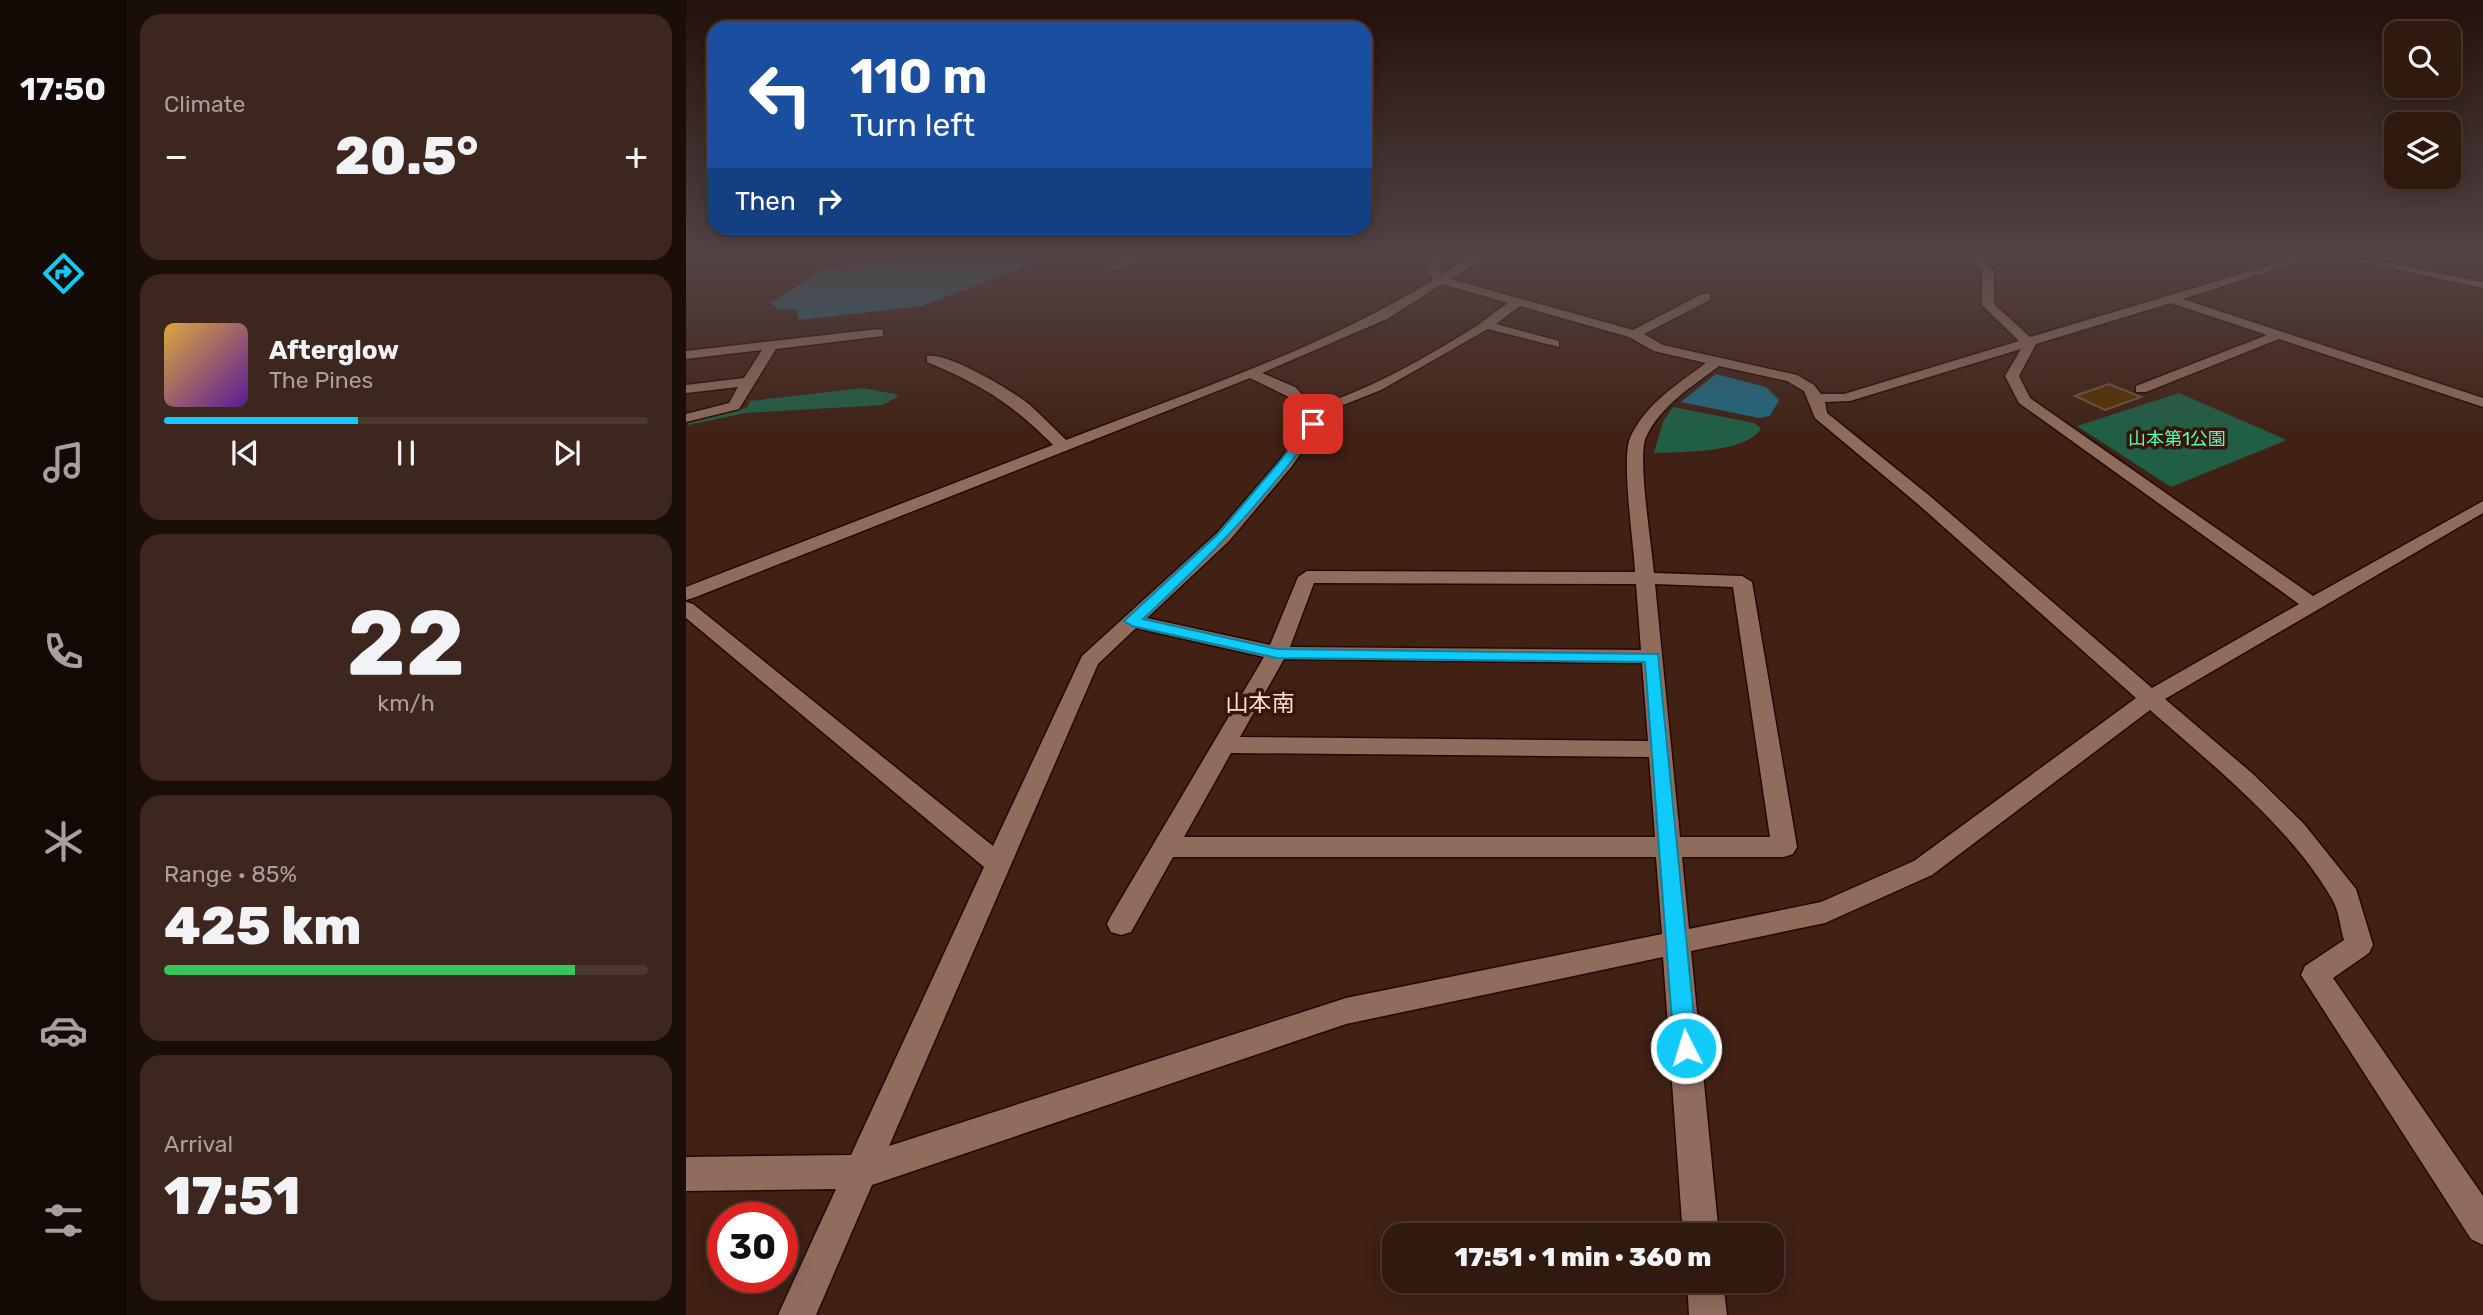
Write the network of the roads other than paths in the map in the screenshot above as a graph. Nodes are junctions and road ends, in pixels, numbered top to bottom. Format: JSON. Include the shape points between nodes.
{"nodes":[{"id":1,"x":1383,"y":315,"type":"edge"},
{"id":2,"x":1497,"y":315,"type":"edge"},
{"id":3,"x":1560,"y":315,"type":"edge"},
{"id":4,"x":1670,"y":315,"type":"edge"},
{"id":5,"x":1999,"y":315,"type":"edge"},
{"id":6,"x":2120,"y":315,"type":"edge"},
{"id":7,"x":2220,"y":315,"type":"edge"},
{"id":8,"x":1487,"y":325,"type":"junction"},
{"id":9,"x":878,"y":333,"type":"dead end"},
{"id":10,"x":1633,"y":334,"type":"junction"},
{"id":11,"x":2278,"y":335,"type":"junction"},
{"id":12,"x":1554,"y":344,"type":"dead end"},
{"id":13,"x":2030,"y":344,"type":"junction"},
{"id":14,"x":772,"y":345,"type":"junction"},
{"id":15,"x":686,"y":355,"type":"edge"},
{"id":16,"x":932,"y":359,"type":"dead end"},
{"id":17,"x":1717,"y":361,"type":"junction"},
{"id":18,"x":1250,"y":373,"type":"junction"},
{"id":19,"x":749,"y":382,"type":"junction"},
{"id":20,"x":686,"y":389,"type":"edge"},
{"id":21,"x":2141,"y":389,"type":"dead end"},
{"id":22,"x":1819,"y":398,"type":"junction"},
{"id":23,"x":2483,"y":403,"type":"edge"},
{"id":24,"x":1311,"y":412,"type":"junction"},
{"id":25,"x":686,"y":418,"type":"edge"},
{"id":26,"x":1064,"y":447,"type":"junction"},
{"id":27,"x":2483,"y":506,"type":"edge"},
{"id":28,"x":1646,"y":578,"type":"junction"},
{"id":29,"x":686,"y":594,"type":"edge"},
{"id":30,"x":2311,"y":604,"type":"junction"},
{"id":31,"x":686,"y":608,"type":"edge"},
{"id":32,"x":1132,"y":621,"type":"junction"},
{"id":33,"x":1277,"y":653,"type":"junction"},
{"id":34,"x":1653,"y":657,"type":"junction"},
{"id":35,"x":2149,"y":699,"type":"junction"},
{"id":36,"x":1225,"y":744,"type":"junction"},
{"id":37,"x":1661,"y":749,"type":"junction"},
{"id":38,"x":1168,"y":847,"type":"junction"},
{"id":39,"x":1669,"y":850,"type":"junction"},
{"id":40,"x":999,"y":865,"type":"junction"},
{"id":41,"x":1121,"y":924,"type":"dead end"},
{"id":42,"x":1677,"y":941,"type":"junction"},
{"id":43,"x":861,"y":1172,"type":"junction"},
{"id":44,"x":686,"y":1174,"type":"edge"},
{"id":45,"x":1700,"y":1223,"type":"edge"},
{"id":46,"x":2483,"y":1227,"type":"edge"},
{"id":47,"x":1706,"y":1293,"type":"edge"},
{"id":48,"x":797,"y":1315,"type":"edge"},
{"id":49,"x":1707,"y":1315,"type":"edge"}],
"edges":[{"from":1,"to":18,"type":"street"},
{"from":2,"to":8,"type":"street"},
{"from":3,"to":10,"type":"street"},
{"from":4,"to":10,"type":"street"},
{"from":5,"to":13,"type":"street"},
{"from":6,"to":13,"type":"street"},
{"from":7,"to":11,"type":"street"},
{"from":8,"to":12,"type":"street"},
{"from":8,"to":24,"type":"street","via":[[1389,379]]},
{"from":9,"to":14,"type":"street"},
{"from":10,"to":17,"type":"street","via":[[1659,348]]},
{"from":11,"to":21,"type":"street"},
{"from":11,"to":23,"type":"street"},
{"from":13,"to":22,"type":"street","via":[[1845,398]]},
{"from":13,"to":30,"type":"street","via":[[2012,376],[2024,400]]},
{"from":14,"to":15,"type":"street"},
{"from":14,"to":19,"type":"street"},
{"from":16,"to":26,"type":"street","via":[[974,377],[1023,407]]},
{"from":17,"to":22,"type":"street","via":[[1792,378]]},
{"from":17,"to":28,"type":"street","via":[[1663,402],[1637,439]]},
{"from":18,"to":24,"type":"street","via":[[1301,396]]},
{"from":18,"to":26,"type":"street"},
{"from":19,"to":20,"type":"street"},
{"from":19,"to":25,"type":"street","via":[[734,406]]},
{"from":22,"to":35,"type":"street","via":[[1820,415],[1925,501]]},
{"from":24,"to":32,"type":"street","via":[[1313,424],[1286,463],[1223,537]]},
{"from":26,"to":29,"type":"street"},
{"from":27,"to":30,"type":"street"},
{"from":28,"to":33,"type":"street","via":[[1307,577]]},
{"from":28,"to":34,"type":"street"},
{"from":28,"to":39,"type":"street","via":[[1741,582],[1784,848]]},
{"from":30,"to":35,"type":"street"},
{"from":31,"to":40,"type":"street"},
{"from":32,"to":33,"type":"street"},
{"from":32,"to":40,"type":"street","via":[[1089,661]]},
{"from":33,"to":34,"type":"street"},
{"from":33,"to":36,"type":"street"},
{"from":34,"to":37,"type":"street"},
{"from":35,"to":42,"type":"street","via":[[1923,868],[1825,912]]},
{"from":35,"to":46,"type":"street","via":[[2244,780],[2295,831],[2346,897],[2359,946],[2315,975]]},
{"from":36,"to":37,"type":"street"},
{"from":36,"to":38,"type":"street"},
{"from":37,"to":39,"type":"street"},
{"from":38,"to":39,"type":"street"},
{"from":38,"to":41,"type":"street"},
{"from":39,"to":42,"type":"street"},
{"from":40,"to":43,"type":"street"},
{"from":42,"to":43,"type":"street","via":[[1346,1011]]},
{"from":42,"to":45,"type":"street"},
{"from":43,"to":44,"type":"street"},
{"from":43,"to":48,"type":"street"},
{"from":47,"to":49,"type":"street"}]}
